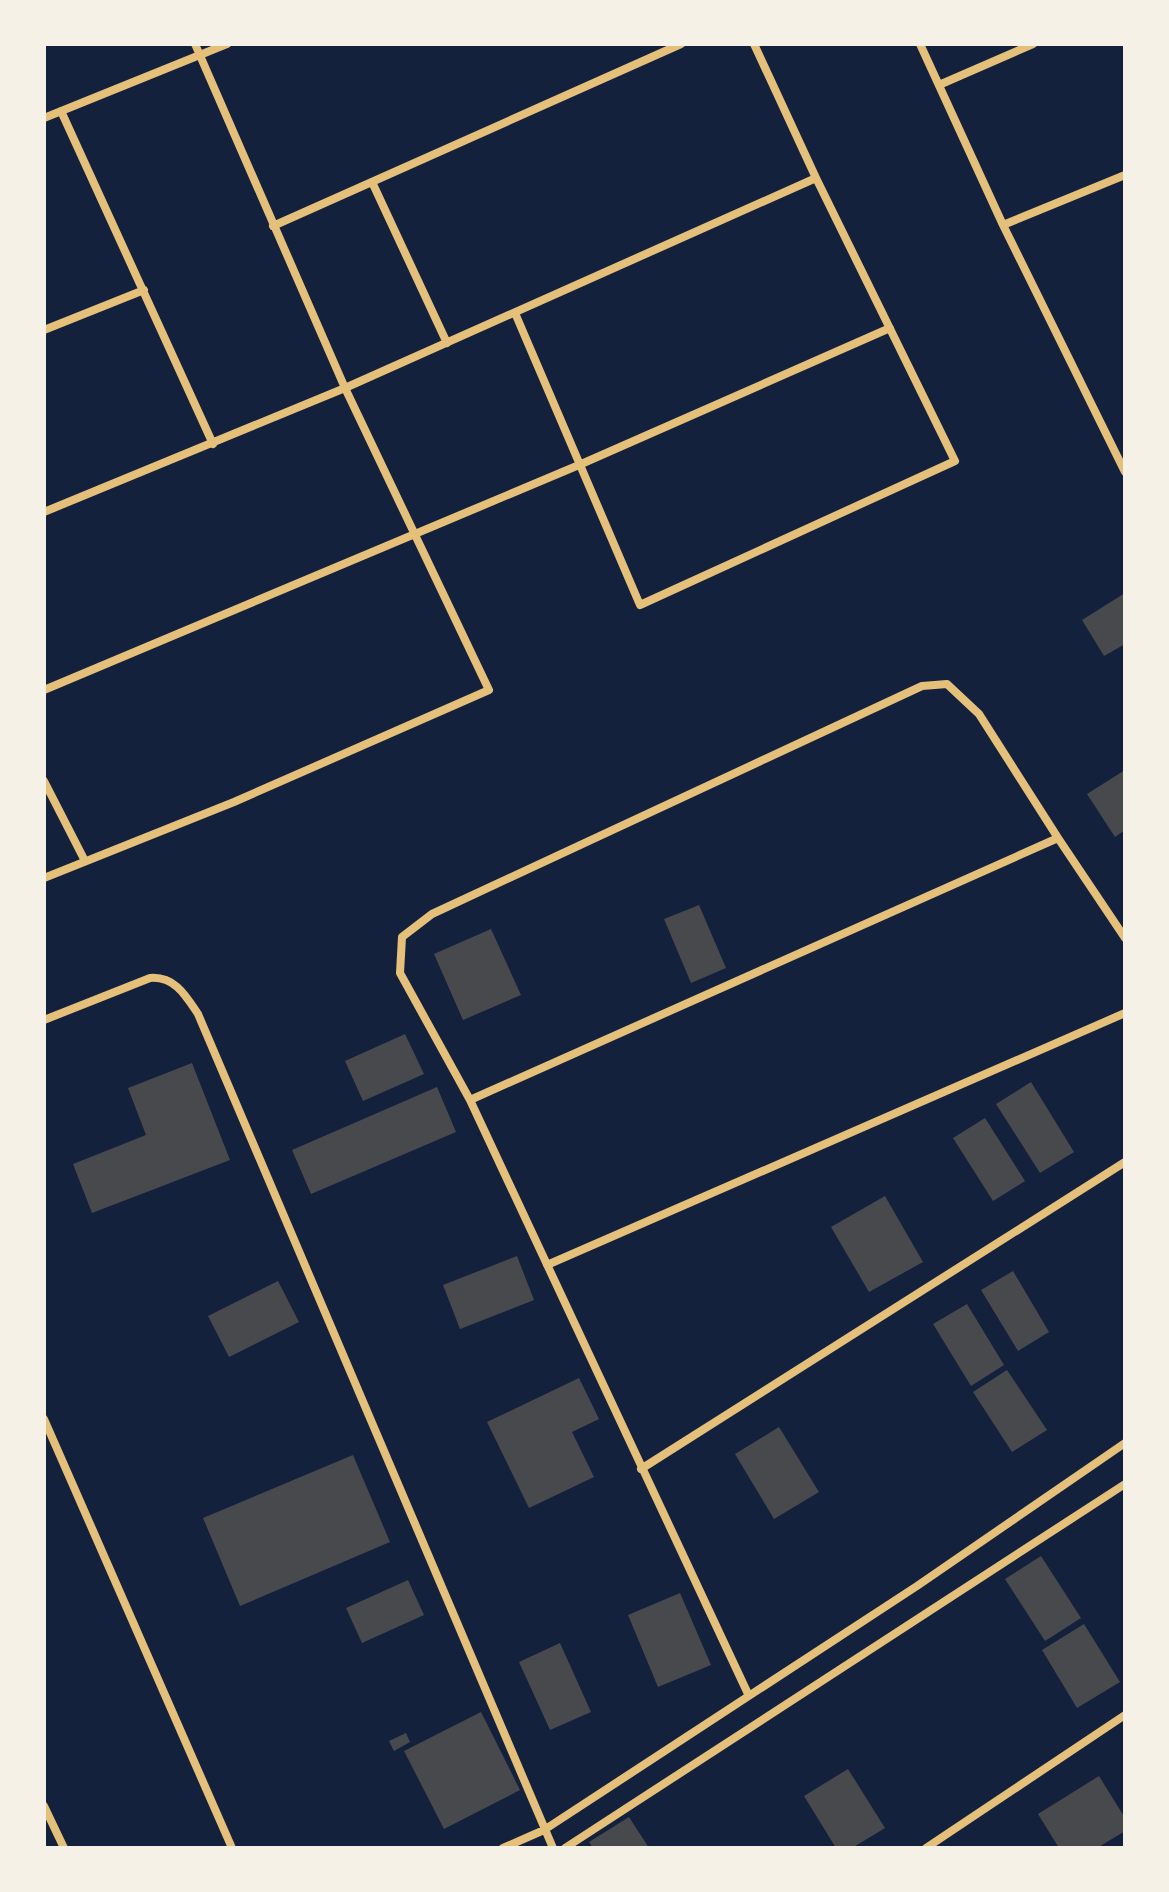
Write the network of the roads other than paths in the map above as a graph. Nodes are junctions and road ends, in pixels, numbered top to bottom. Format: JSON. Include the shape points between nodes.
{"nodes":[{"id":1,"x":195,"y":44,"type":"edge"},
{"id":2,"x":227,"y":44,"type":"edge"},
{"id":3,"x":681,"y":44,"type":"edge"},
{"id":4,"x":754,"y":44,"type":"edge"},
{"id":5,"x":920,"y":44,"type":"edge"},
{"id":6,"x":1033,"y":44,"type":"edge"},
{"id":7,"x":200,"y":56,"type":"junction"},
{"id":8,"x":939,"y":85,"type":"junction"},
{"id":9,"x":61,"y":111,"type":"junction"},
{"id":10,"x":44,"y":118,"type":"edge"},
{"id":11,"x":1125,"y":175,"type":"edge"},
{"id":12,"x":816,"y":178,"type":"junction"},
{"id":13,"x":372,"y":182,"type":"junction"},
{"id":14,"x":1003,"y":225,"type":"junction"},
{"id":15,"x":273,"y":226,"type":"junction"},
{"id":16,"x":144,"y":290,"type":"junction"},
{"id":17,"x":515,"y":313,"type":"junction"},
{"id":18,"x":890,"y":328,"type":"junction"},
{"id":19,"x":44,"y":330,"type":"edge"},
{"id":20,"x":447,"y":343,"type":"junction"},
{"id":21,"x":345,"y":388,"type":"junction"},
{"id":22,"x":213,"y":444,"type":"junction"},
{"id":23,"x":579,"y":465,"type":"junction"},
{"id":24,"x":1125,"y":472,"type":"edge"},
{"id":25,"x":44,"y":512,"type":"edge"},
{"id":26,"x":414,"y":534,"type":"junction"},
{"id":27,"x":44,"y":690,"type":"edge"},
{"id":28,"x":44,"y":781,"type":"edge"},
{"id":29,"x":1058,"y":838,"type":"junction"},
{"id":30,"x":85,"y":861,"type":"junction"},
{"id":31,"x":44,"y":878,"type":"edge"},
{"id":32,"x":1125,"y":938,"type":"edge"},
{"id":33,"x":1125,"y":1013,"type":"edge"},
{"id":34,"x":44,"y":1020,"type":"edge"},
{"id":35,"x":470,"y":1100,"type":"junction"},
{"id":36,"x":1125,"y":1162,"type":"edge"},
{"id":37,"x":547,"y":1265,"type":"junction"},
{"id":38,"x":44,"y":1419,"type":"edge"},
{"id":39,"x":1125,"y":1443,"type":"edge"},
{"id":40,"x":641,"y":1469,"type":"junction"},
{"id":41,"x":1125,"y":1484,"type":"edge"},
{"id":42,"x":749,"y":1696,"type":"junction"},
{"id":43,"x":1125,"y":1715,"type":"edge"},
{"id":44,"x":44,"y":1806,"type":"edge"},
{"id":45,"x":544,"y":1830,"type":"junction"},
{"id":46,"x":64,"y":1848,"type":"edge"},
{"id":47,"x":232,"y":1848,"type":"edge"},
{"id":48,"x":503,"y":1848,"type":"edge"},
{"id":49,"x":553,"y":1848,"type":"edge"},
{"id":50,"x":565,"y":1848,"type":"edge"},
{"id":51,"x":926,"y":1848,"type":"edge"}],
"edges":[{"from":1,"to":7,"type":"street"},
{"from":2,"to":7,"type":"street"},
{"from":3,"to":13,"type":"street"},
{"from":4,"to":12,"type":"street"},
{"from":5,"to":8,"type":"street"},
{"from":6,"to":8,"type":"street"},
{"from":7,"to":9,"type":"street"},
{"from":7,"to":15,"type":"street"},
{"from":8,"to":14,"type":"street"},
{"from":9,"to":10,"type":"street"},
{"from":9,"to":16,"type":"street"},
{"from":11,"to":14,"type":"street"},
{"from":12,"to":17,"type":"street"},
{"from":12,"to":18,"type":"street"},
{"from":13,"to":15,"type":"street"},
{"from":13,"to":20,"type":"street"},
{"from":14,"to":24,"type":"street"},
{"from":15,"to":21,"type":"street"},
{"from":16,"to":19,"type":"street"},
{"from":16,"to":22,"type":"street"},
{"from":17,"to":20,"type":"street"},
{"from":17,"to":23,"type":"street"},
{"from":18,"to":23,"type":"street"},
{"from":18,"to":23,"type":"street","via":[[955,461],[640,605]]},
{"from":20,"to":21,"type":"street"},
{"from":21,"to":22,"type":"street"},
{"from":21,"to":26,"type":"street"},
{"from":22,"to":25,"type":"street"},
{"from":23,"to":26,"type":"street"},
{"from":26,"to":27,"type":"street"},
{"from":26,"to":30,"type":"street","via":[[489,690]]},
{"from":28,"to":30,"type":"street"},
{"from":29,"to":32,"type":"street"},
{"from":29,"to":35,"type":"street"},
{"from":29,"to":35,"type":"street","via":[[979,714],[947,684],[922,686],[432,914],[402,937],[400,973]]},
{"from":30,"to":31,"type":"street"},
{"from":33,"to":37,"type":"street"},
{"from":34,"to":45,"type":"street","via":[[161,977],[180,989],[198,1014]]},
{"from":35,"to":37,"type":"street"},
{"from":36,"to":40,"type":"street"},
{"from":37,"to":40,"type":"street"},
{"from":38,"to":47,"type":"street"},
{"from":39,"to":42,"type":"street"},
{"from":40,"to":42,"type":"street"},
{"from":41,"to":50,"type":"street"},
{"from":42,"to":45,"type":"street"},
{"from":43,"to":51,"type":"street"},
{"from":44,"to":46,"type":"street"},
{"from":45,"to":48,"type":"street"},
{"from":45,"to":49,"type":"street"}]}
